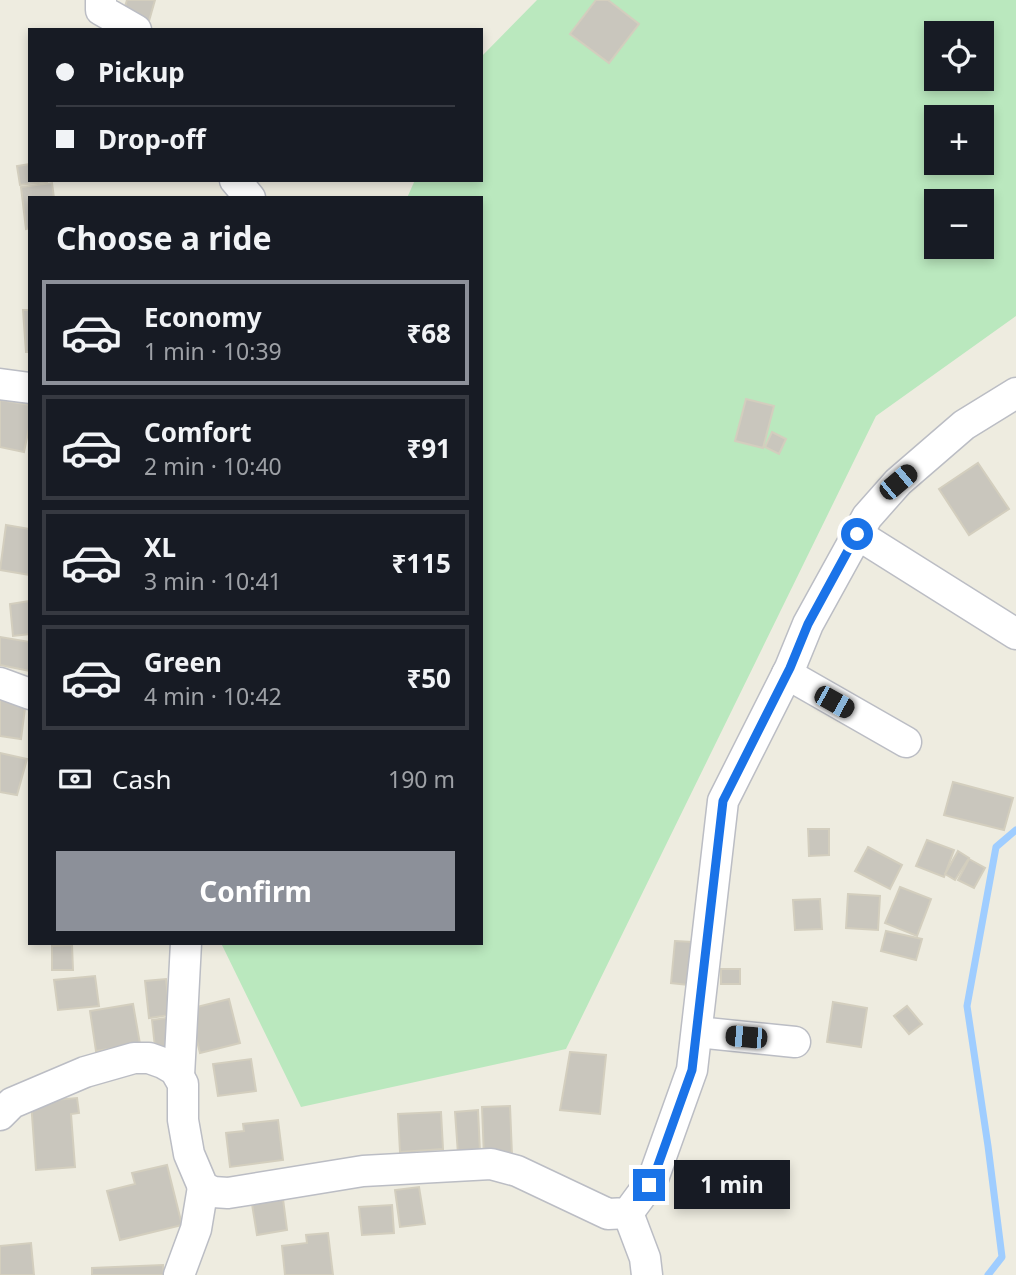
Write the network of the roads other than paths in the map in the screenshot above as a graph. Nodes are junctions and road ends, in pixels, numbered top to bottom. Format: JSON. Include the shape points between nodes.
{"nodes":[{"id":1,"x":102,"y":0,"type":"edge"},
{"id":2,"x":132,"y":28,"type":"edge"},
{"id":3,"x":237,"y":182,"type":"edge"},
{"id":4,"x":248,"y":196,"type":"edge"},
{"id":5,"x":0,"y":384,"type":"edge"},
{"id":6,"x":28,"y":388,"type":"edge"},
{"id":7,"x":1016,"y":393,"type":"edge"},
{"id":8,"x":857,"y":534,"type":"junction"},
{"id":9,"x":1016,"y":634,"type":"edge"},
{"id":10,"x":787,"y":674,"type":"junction"},
{"id":11,"x":0,"y":683,"type":"edge"},
{"id":12,"x":28,"y":693,"type":"edge"},
{"id":13,"x":906,"y":742,"type":"dead end"},
{"id":14,"x":186,"y":945,"type":"edge"},
{"id":15,"x":697,"y":1032,"type":"junction"},
{"id":16,"x":795,"y":1042,"type":"dead end"},
{"id":17,"x":179,"y":1076,"type":"junction"},
{"id":18,"x":0,"y":1115,"type":"edge"},
{"id":19,"x":203,"y":1187,"type":"junction"},
{"id":20,"x":628,"y":1213,"type":"junction"},
{"id":21,"x":178,"y":1275,"type":"edge"},
{"id":22,"x":648,"y":1275,"type":"edge"}],
"edges":[{"from":1,"to":2,"type":"street","via":[[101,10]]},
{"from":3,"to":4,"type":"street"},
{"from":5,"to":6,"type":"street"},
{"from":7,"to":8,"type":"street","via":[[964,425],[898,482]]},
{"from":8,"to":9,"type":"street"},
{"from":8,"to":10,"type":"street","via":[[808,624]]},
{"from":10,"to":13,"type":"street"},
{"from":10,"to":15,"type":"street","via":[[723,801]]},
{"from":11,"to":12,"type":"street"},
{"from":14,"to":17,"type":"street"},
{"from":15,"to":16,"type":"street"},
{"from":15,"to":20,"type":"street","via":[[692,1070],[653,1179]]},
{"from":17,"to":18,"type":"street","via":[[163,1063],[134,1058],[85,1072],[12,1103]]},
{"from":17,"to":19,"type":"street","via":[[189,1154]]},
{"from":19,"to":20,"type":"street","via":[[228,1193],[363,1171],[491,1164],[517,1171],[608,1214]]},
{"from":19,"to":21,"type":"street","via":[[196,1229]]},
{"from":20,"to":22,"type":"street"}]}
